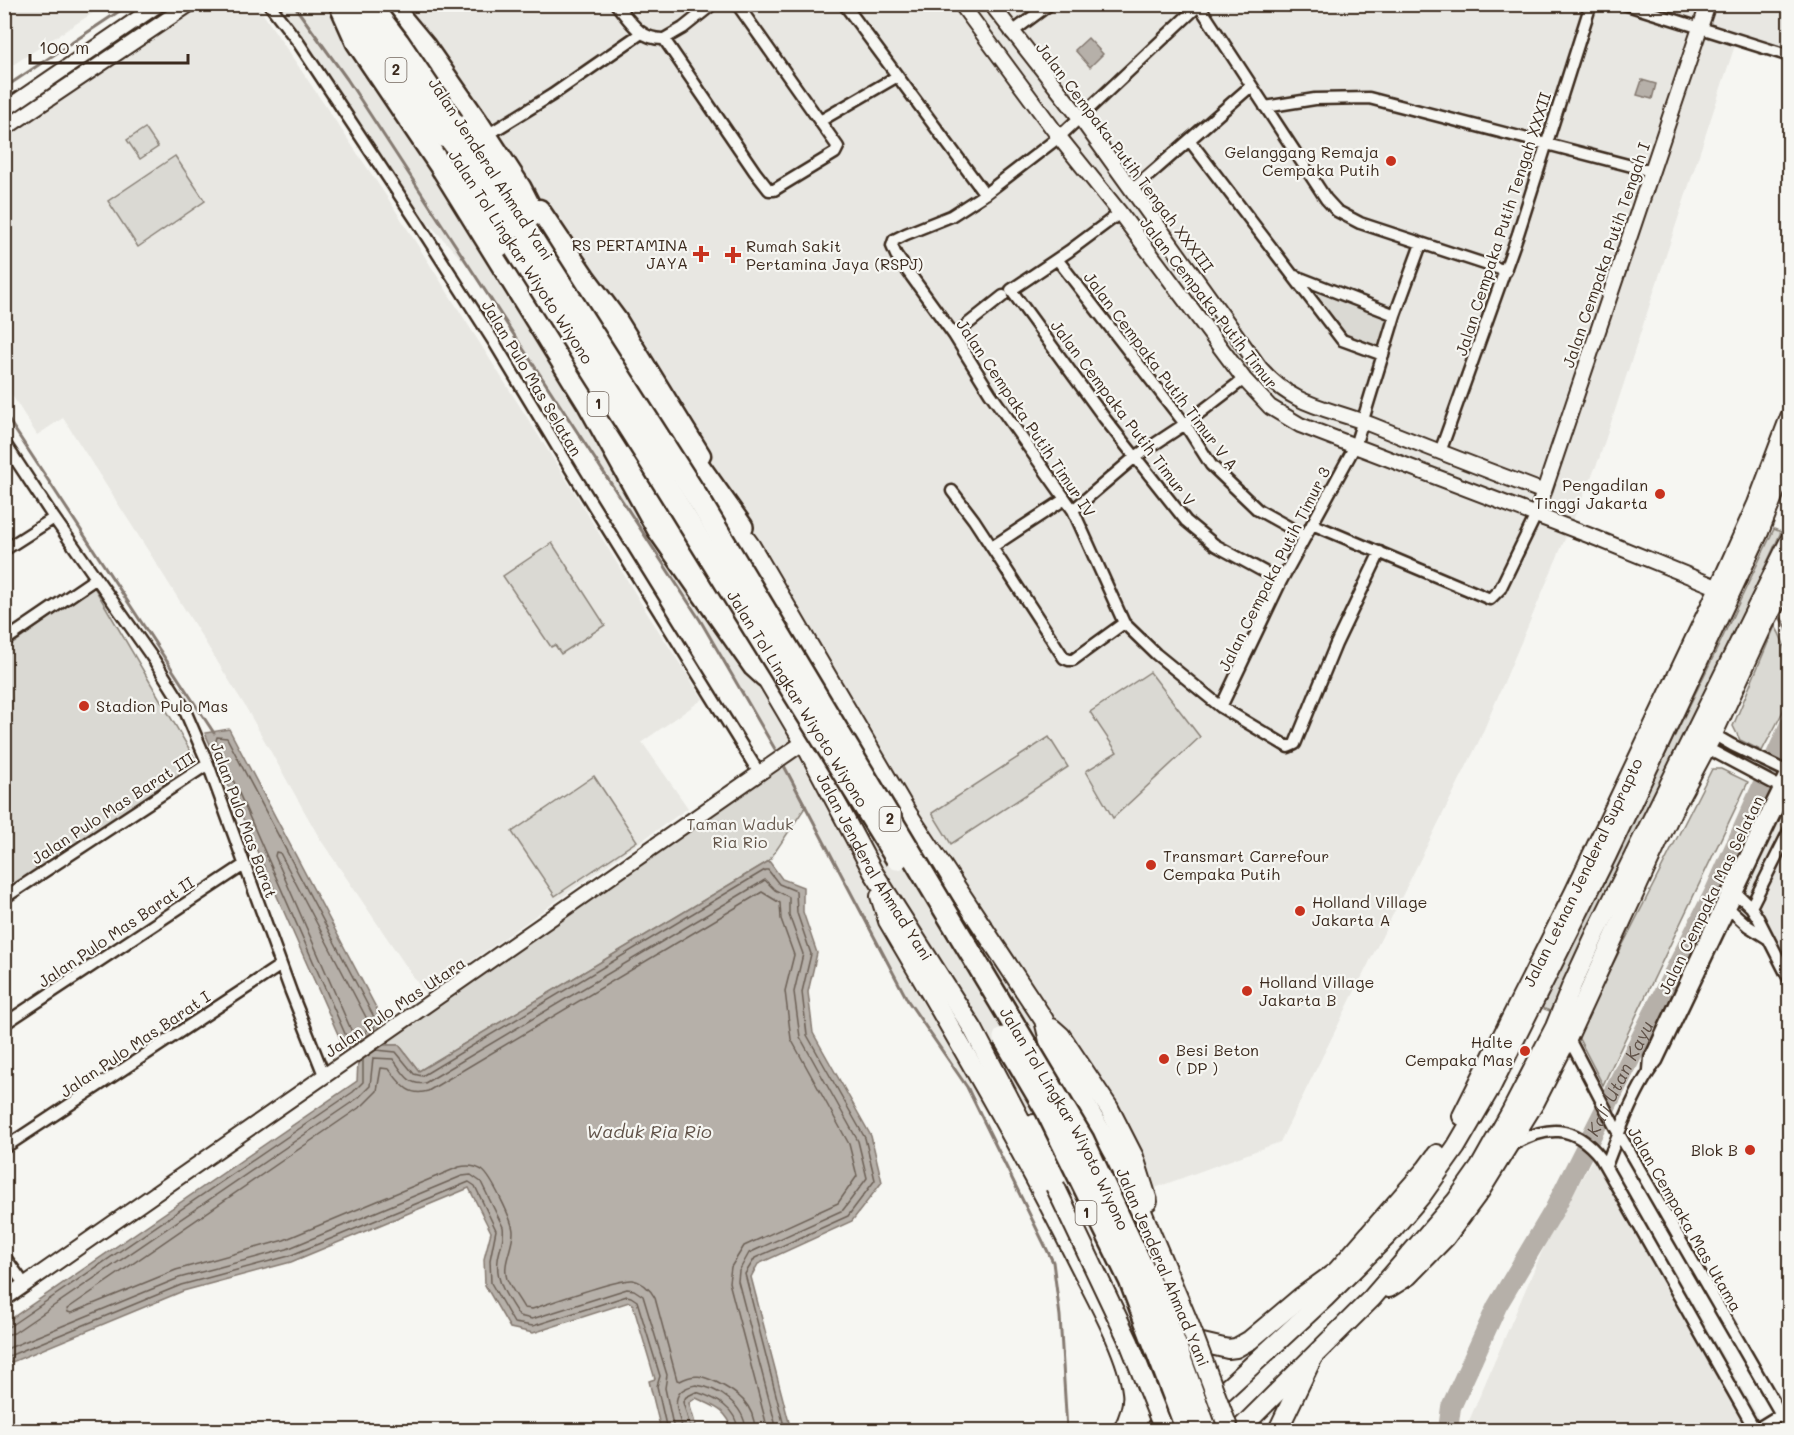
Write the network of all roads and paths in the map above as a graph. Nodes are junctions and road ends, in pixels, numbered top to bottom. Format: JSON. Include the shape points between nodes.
{"nodes":[{"id":1,"x":159,"y":4,"type":"edge"},
{"id":2,"x":190,"y":4,"type":"edge"},
{"id":3,"x":269,"y":4,"type":"edge"},
{"id":4,"x":337,"y":4,"type":"edge"},
{"id":5,"x":345,"y":4,"type":"edge"},
{"id":6,"x":616,"y":4,"type":"edge"},
{"id":7,"x":713,"y":4,"type":"edge"},
{"id":8,"x":737,"y":4,"type":"edge"},
{"id":9,"x":844,"y":4,"type":"edge"},
{"id":10,"x":960,"y":4,"type":"edge"},
{"id":11,"x":990,"y":4,"type":"edge"},
{"id":12,"x":1050,"y":4,"type":"edge"},
{"id":13,"x":1591,"y":4,"type":"edge"},
{"id":14,"x":1624,"y":4,"type":"edge"},
{"id":15,"x":1708,"y":4,"type":"edge"},
{"id":16,"x":1199,"y":5,"type":"edge"},
{"id":17,"x":385,"y":6,"type":"edge"},
{"id":18,"x":1699,"y":28,"type":"junction"},
{"id":19,"x":1011,"y":33,"type":"junction"},
{"id":20,"x":640,"y":34,"type":"junction"},
{"id":21,"x":361,"y":36,"type":"junction"},
{"id":22,"x":664,"y":39,"type":"junction"},
{"id":23,"x":1790,"y":56,"type":"edge"},
{"id":24,"x":423,"y":67,"type":"junction"},
{"id":25,"x":896,"y":77,"type":"junction"},
{"id":26,"x":395,"y":86,"type":"junction"},
{"id":27,"x":1251,"y":87,"type":"junction"},
{"id":28,"x":1265,"y":107,"type":"junction"},
{"id":29,"x":4,"y":110,"type":"edge"},
{"id":30,"x":1077,"y":120,"type":"junction"},
{"id":31,"x":820,"y":121,"type":"junction"},
{"id":32,"x":4,"y":129,"type":"edge"},
{"id":33,"x":492,"y":132,"type":"junction"},
{"id":34,"x":1060,"y":135,"type":"junction"},
{"id":35,"x":1190,"y":141,"type":"junction"},
{"id":36,"x":1545,"y":144,"type":"junction"},
{"id":37,"x":1651,"y":171,"type":"junction"},
{"id":38,"x":1132,"y":189,"type":"junction"},
{"id":39,"x":985,"y":194,"type":"junction"},
{"id":40,"x":1119,"y":213,"type":"junction"},
{"id":41,"x":1421,"y":244,"type":"junction"},
{"id":42,"x":1057,"y":259,"type":"junction"},
{"id":43,"x":1506,"y":271,"type":"junction"},
{"id":44,"x":1293,"y":275,"type":"junction"},
{"id":45,"x":1007,"y":293,"type":"junction"},
{"id":46,"x":1395,"y":315,"type":"junction"},
{"id":47,"x":954,"y":335,"type":"junction"},
{"id":48,"x":1383,"y":355,"type":"junction"},
{"id":49,"x":1244,"y":379,"type":"junction"},
{"id":50,"x":1790,"y":417,"type":"edge"},
{"id":51,"x":1185,"y":424,"type":"junction"},
{"id":52,"x":1363,"y":425,"type":"junction"},
{"id":53,"x":4,"y":442,"type":"edge"},
{"id":54,"x":1356,"y":443,"type":"junction"},
{"id":55,"x":1440,"y":452,"type":"junction"},
{"id":56,"x":15,"y":457,"type":"junction"},
{"id":57,"x":1135,"y":458,"type":"junction"},
{"id":58,"x":1789,"y":458,"type":"edge"},
{"id":59,"x":4,"y":464,"type":"edge"},
{"id":60,"x":952,"y":491,"type":"dead end"},
{"id":61,"x":1065,"y":499,"type":"junction"},
{"id":62,"x":1540,"y":504,"type":"junction"},
{"id":63,"x":1073,"y":510,"type":"junction"},
{"id":64,"x":54,"y":518,"type":"junction"},
{"id":65,"x":1312,"y":524,"type":"junction"},
{"id":66,"x":745,"y":534,"type":"junction"},
{"id":67,"x":1305,"y":536,"type":"junction"},
{"id":68,"x":1790,"y":540,"type":"edge"},
{"id":69,"x":992,"y":548,"type":"junction"},
{"id":70,"x":4,"y":550,"type":"edge"},
{"id":71,"x":1380,"y":552,"type":"junction"},
{"id":72,"x":95,"y":579,"type":"junction"},
{"id":73,"x":1789,"y":580,"type":"edge"},
{"id":74,"x":1281,"y":581,"type":"junction"},
{"id":75,"x":1719,"y":588,"type":"junction"},
{"id":76,"x":1760,"y":618,"type":"junction"},
{"id":77,"x":1124,"y":623,"type":"junction"},
{"id":78,"x":4,"y":641,"type":"edge"},
{"id":79,"x":765,"y":676,"type":"junction"},
{"id":80,"x":1221,"y":708,"type":"junction"},
{"id":81,"x":1662,"y":738,"type":"junction"},
{"id":82,"x":1709,"y":740,"type":"junction"},
{"id":83,"x":800,"y":745,"type":"junction"},
{"id":84,"x":1641,"y":752,"type":"junction"},
{"id":85,"x":208,"y":764,"type":"junction"},
{"id":86,"x":761,"y":772,"type":"junction"},
{"id":87,"x":1786,"y":778,"type":"edge"},
{"id":88,"x":1790,"y":829,"type":"edge"},
{"id":89,"x":244,"y":865,"type":"junction"},
{"id":90,"x":873,"y":872,"type":"junction"},
{"id":91,"x":1733,"y":891,"type":"junction"},
{"id":92,"x":959,"y":894,"type":"junction"},
{"id":93,"x":4,"y":898,"type":"edge"},
{"id":94,"x":1726,"y":906,"type":"junction"},
{"id":95,"x":1751,"y":907,"type":"junction"},
{"id":96,"x":1767,"y":938,"type":"junction"},
{"id":97,"x":281,"y":965,"type":"junction"},
{"id":98,"x":1790,"y":981,"type":"edge"},
{"id":99,"x":1044,"y":1020,"type":"junction"},
{"id":100,"x":4,"y":1024,"type":"edge"},
{"id":101,"x":973,"y":1029,"type":"junction"},
{"id":102,"x":1568,"y":1037,"type":"junction"},
{"id":103,"x":329,"y":1072,"type":"junction"},
{"id":104,"x":1619,"y":1133,"type":"junction"},
{"id":105,"x":1509,"y":1147,"type":"junction"},
{"id":106,"x":4,"y":1148,"type":"edge"},
{"id":107,"x":1603,"y":1162,"type":"junction"},
{"id":108,"x":1158,"y":1234,"type":"junction"},
{"id":109,"x":4,"y":1256,"type":"edge"},
{"id":110,"x":1156,"y":1269,"type":"junction"},
{"id":111,"x":1337,"y":1271,"type":"junction"},
{"id":112,"x":25,"y":1285,"type":"junction"},
{"id":113,"x":1167,"y":1293,"type":"junction"},
{"id":114,"x":1325,"y":1298,"type":"junction"},
{"id":115,"x":1372,"y":1298,"type":"junction"},
{"id":116,"x":4,"y":1299,"type":"edge"},
{"id":117,"x":1185,"y":1339,"type":"junction"},
{"id":118,"x":1151,"y":1357,"type":"junction"},
{"id":119,"x":1312,"y":1359,"type":"junction"},
{"id":120,"x":1293,"y":1396,"type":"junction"},
{"id":121,"x":1210,"y":1404,"type":"junction"},
{"id":122,"x":1781,"y":1414,"type":"junction"},
{"id":123,"x":1181,"y":1430,"type":"edge"},
{"id":124,"x":1755,"y":1430,"type":"edge"},
{"id":125,"x":1790,"y":1430,"type":"edge"},
{"id":126,"x":1123,"y":1431,"type":"edge"},
{"id":127,"x":1132,"y":1431,"type":"edge"},
{"id":128,"x":1164,"y":1431,"type":"edge"},
{"id":129,"x":1187,"y":1431,"type":"edge"},
{"id":130,"x":1205,"y":1431,"type":"edge"},
{"id":131,"x":1219,"y":1431,"type":"edge"},
{"id":132,"x":1229,"y":1431,"type":"edge"},
{"id":133,"x":1239,"y":1431,"type":"edge"},
{"id":134,"x":1269,"y":1431,"type":"edge"},
{"id":135,"x":1278,"y":1431,"type":"edge"}],
"edges":[{"from":1,"to":29,"type":"street"},
{"from":2,"to":32,"type":"street"},
{"from":3,"to":86,"type":"street","name":"Jalan Pulo Mas Selatan","via":[[483,324]]},
{"from":4,"to":21,"type":"main road","name":"Jalan Jenderal Ahmad Yani","number":"1"},
{"from":4,"to":79,"type":"highway","bridge":true,"via":[[357,42],[444,171],[588,403],[664,539]]},
{"from":5,"to":129,"type":"highway","name":"Jalan Tol Lingkar Wiyoto Wiyono","number":"2","bridge":true,"via":[[445,137],[926,905],[1041,1101],[1130,1280]]},
{"from":6,"to":20,"type":"street"},
{"from":7,"to":22,"type":"street"},
{"from":8,"to":31,"type":"street"},
{"from":9,"to":25,"type":"street"},
{"from":10,"to":34,"type":"street","name":"Jalan Cempaka Putih Timur"},
{"from":11,"to":19,"type":"street","name":"Jalan Cempaka Putih Tengah XXXIII"},
{"from":12,"to":19,"type":"street"},
{"from":13,"to":36,"type":"street","name":"Jalan Cempaka Putih Tengah XXXII"},
{"from":14,"to":18,"type":"street"},
{"from":15,"to":18,"type":"street","name":"Jalan Cempaka Putih Tengah I"},
{"from":16,"to":27,"type":"street"},
{"from":16,"to":30,"type":"street"},
{"from":17,"to":21,"type":"main road"},
{"from":17,"to":24,"type":"main road","name":"Jalan Jenderal Ahmad Yani","number":"1"},
{"from":17,"to":33,"type":"main road","name":"Jalan Jenderal Ahmad Yani","number":"1","via":[[442,59]]},
{"from":17,"to":66,"type":"highway","via":[[424,46],[495,148],[626,364]]},
{"from":17,"to":130,"type":"highway","name":"Jalan Tol Lingkar Wiyoto Wiyono","number":"2","bridge":true,"via":[[398,42],[527,231],[702,505],[1083,1140],[1164,1314]]},
{"from":18,"to":23,"type":"street"},
{"from":18,"to":37,"type":"street","name":"Jalan Cempaka Putih Tengah I"},
{"from":19,"to":30,"type":"street","name":"Jalan Cempaka Putih Tengah XXXIII"},
{"from":20,"to":22,"type":"street"},
{"from":20,"to":33,"type":"street"},
{"from":21,"to":26,"type":"main road","name":"Jalan Jenderal Ahmad Yani","number":"1"},
{"from":22,"to":31,"type":"street","via":[[770,190],[835,153],[838,147]]},
{"from":24,"to":26,"type":"main road"},
{"from":24,"to":66,"type":"main road","name":"Jalan Jenderal Ahmad Yani","number":"1","via":[[610,352]]},
{"from":25,"to":31,"type":"street"},
{"from":25,"to":39,"type":"street"},
{"from":26,"to":79,"type":"main road","name":"Jalan Jenderal Ahmad Yani","number":"1"},
{"from":27,"to":28,"type":"street"},
{"from":27,"to":35,"type":"street"},
{"from":28,"to":36,"type":"street","via":[[1315,99],[1369,98]]},
{"from":28,"to":41,"type":"street","via":[[1337,210],[1360,223]]},
{"from":30,"to":34,"type":"street"},
{"from":30,"to":38,"type":"street","name":"Jalan Cempaka Putih Tengah XXXIII"},
{"from":33,"to":66,"type":"main road","name":"Jalan Jenderal Ahmad Yani","number":"1","via":[[633,342],[732,505]]},
{"from":34,"to":39,"type":"street"},
{"from":34,"to":40,"type":"street","name":"Jalan Cempaka Putih Timur"},
{"from":35,"to":38,"type":"street"},
{"from":35,"to":44,"type":"street"},
{"from":36,"to":37,"type":"street"},
{"from":36,"to":43,"type":"street","name":"Jalan Cempaka Putih Tengah XXXII"},
{"from":37,"to":62,"type":"street","name":"Jalan Cempaka Putih Tengah I"},
{"from":38,"to":52,"type":"street","name":"Jalan Cempaka Putih Tengah XXXIII","via":[[1272,381],[1304,403]]},
{"from":39,"to":47,"type":"street","name":"Jalan Cempaka Putih Timur IV","via":[[951,216],[894,240],[892,246]]},
{"from":40,"to":42,"type":"street"},
{"from":40,"to":49,"type":"street","name":"Jalan Cempaka Putih Timur"},
{"from":41,"to":43,"type":"street"},
{"from":41,"to":46,"type":"street","name":"Jalan Cempaka Putih Timur 3"},
{"from":42,"to":45,"type":"street"},
{"from":42,"to":51,"type":"street","name":"Jalan Cempaka Putih Timur V A"},
{"from":43,"to":55,"type":"street","name":"Jalan Cempaka Putih Tengah XXXII"},
{"from":44,"to":46,"type":"street"},
{"from":44,"to":48,"type":"street","via":[[1342,340]]},
{"from":45,"to":47,"type":"street"},
{"from":45,"to":57,"type":"street","name":"Jalan Cempaka Putih Timur V"},
{"from":46,"to":48,"type":"street","name":"Jalan Cempaka Putih Timur 3"},
{"from":47,"to":61,"type":"street","name":"Jalan Cempaka Putih Timur IV"},
{"from":48,"to":52,"type":"street","name":"Jalan Cempaka Putih Timur 3"},
{"from":49,"to":51,"type":"street"},
{"from":49,"to":54,"type":"street","name":"Jalan Cempaka Putih Timur","via":[[1270,407],[1300,425]]},
{"from":50,"to":75,"type":"main road","name":"Jalan Letnan Jenderal Suprapto"},
{"from":51,"to":57,"type":"street"},
{"from":51,"to":67,"type":"street","name":"Jalan Cempaka Putih Timur V A","via":[[1211,465],[1231,485],[1258,510]]},
{"from":52,"to":54,"type":"street","name":"Jalan Cempaka Putih Timur 3"},
{"from":52,"to":55,"type":"street","name":"Jalan Cempaka Putih Tengah XXXIII"},
{"from":53,"to":56,"type":"street","name":"Jalan Pulo Mas Barat"},
{"from":54,"to":62,"type":"street","name":"Jalan Cempaka Putih Timur"},
{"from":54,"to":65,"type":"street","name":"Jalan Cempaka Putih Timur 3"},
{"from":55,"to":62,"type":"street","name":"Jalan Cempaka Putih Tengah XXXIII"},
{"from":56,"to":59,"type":"street"},
{"from":56,"to":64,"type":"street","name":"Jalan Pulo Mas Barat"},
{"from":57,"to":63,"type":"street"},
{"from":57,"to":74,"type":"street","name":"Jalan Cempaka Putih Timur V","via":[[1197,531],[1228,553]]},
{"from":58,"to":81,"type":"main road","name":"Jalan Letnan Jenderal Suprapto","via":[[1759,532]]},
{"from":60,"to":69,"type":"street"},
{"from":61,"to":63,"type":"street","name":"Jalan Cempaka Putih Timur IV"},
{"from":61,"to":69,"type":"street"},
{"from":62,"to":71,"type":"street","via":[[1500,589],[1490,599]]},
{"from":62,"to":75,"type":"street","name":"Jalan Cempaka Putih Timur"},
{"from":63,"to":77,"type":"street","name":"Jalan Cempaka Putih Timur IV"},
{"from":64,"to":70,"type":"street"},
{"from":64,"to":72,"type":"street","name":"Jalan Pulo Mas Barat"},
{"from":65,"to":67,"type":"street","name":"Jalan Cempaka Putih Timur 3"},
{"from":65,"to":71,"type":"street"},
{"from":66,"to":92,"type":"main road","name":"Jalan Jenderal Ahmad Yani","number":"1","via":[[894,793]]},
{"from":67,"to":74,"type":"street","name":"Jalan Cempaka Putih Timur 3"},
{"from":68,"to":76,"type":"main road"},
{"from":69,"to":77,"type":"street","via":[[1064,658],[1073,660]]},
{"from":71,"to":80,"type":"street","name":"Jalan Cempaka Putih Timur IV","via":[[1295,744],[1288,747]]},
{"from":72,"to":78,"type":"street"},
{"from":72,"to":85,"type":"street","name":"Jalan Pulo Mas Barat","via":[[183,706]]},
{"from":73,"to":76,"type":"main road"},
{"from":74,"to":80,"type":"street","name":"Jalan Cempaka Putih Timur 3"},
{"from":75,"to":84,"type":"main road","name":"Jalan Letnan Jenderal Suprapto"},
{"from":76,"to":82,"type":"main road"},
{"from":76,"to":115,"type":"main road","via":[[1592,942],[1512,1112],[1456,1201]]},
{"from":77,"to":80,"type":"street","name":"Jalan Cempaka Putih Timur IV"},
{"from":79,"to":83,"type":"main road","name":"Jalan Jenderal Ahmad Yani","number":"1"},
{"from":81,"to":84,"type":"main road"},
{"from":81,"to":114,"type":"main road","name":"Jalan Letnan Jenderal Suprapto","via":[[1532,1007],[1456,1147],[1415,1203]]},
{"from":82,"to":87,"type":"street","via":[[1753,756]]},
{"from":82,"to":87,"type":"street","via":[[1746,770],[1769,781]]},
{"from":82,"to":102,"type":"main road"},
{"from":83,"to":86,"type":"street","name":"Jalan Pulo Mas Utara"},
{"from":83,"to":90,"type":"main road","name":"Jalan Jenderal Ahmad Yani","number":"1"},
{"from":84,"to":111,"type":"main road","name":"Jalan Letnan Jenderal Suprapto","via":[[1462,1115],[1426,1169]]},
{"from":85,"to":89,"type":"street","name":"Jalan Pulo Mas Barat"},
{"from":85,"to":93,"type":"street","name":"Jalan Pulo Mas Barat III"},
{"from":86,"to":103,"type":"street","name":"Jalan Pulo Mas Utara"},
{"from":87,"to":91,"type":"street","name":"Jalan Cempaka Mas Selatan"},
{"from":88,"to":95,"type":"street"},
{"from":89,"to":97,"type":"street","name":"Jalan Pulo Mas Barat"},
{"from":89,"to":100,"type":"street","name":"Jalan Pulo Mas Barat II"},
{"from":90,"to":101,"type":"main road","name":"Jalan Jenderal Ahmad Yani","number":"1"},
{"from":90,"to":126,"type":"main road","via":[[888,921],[981,1078],[1109,1326],[1132,1393],[1130,1417]]},
{"from":91,"to":94,"type":"street","name":"Jalan Cempaka Mas Selatan"},
{"from":91,"to":95,"type":"street"},
{"from":92,"to":99,"type":"main road","name":"Jalan Jenderal Ahmad Yani","number":"1"},
{"from":92,"to":110,"type":"main road","name":"Jalan Jenderal Ahmad Yani","number":"1","via":[[957,909],[1110,1174]]},
{"from":94,"to":96,"type":"street"},
{"from":94,"to":104,"type":"street","name":"Jalan Cempaka Mas Selatan","via":[[1657,1061]]},
{"from":95,"to":96,"type":"street"},
{"from":96,"to":98,"type":"street"},
{"from":97,"to":103,"type":"street","name":"Jalan Pulo Mas Barat"},
{"from":97,"to":106,"type":"street","name":"Jalan Pulo Mas Barat I"},
{"from":99,"to":108,"type":"main road","via":[[1060,1036],[1109,1108],[1134,1157]]},
{"from":99,"to":132,"type":"main road","name":"Jalan Jenderal Ahmad Yani","number":"1","bridge":true,"via":[[1049,1041],[1118,1160],[1184,1310]]},
{"from":101,"to":118,"type":"main road","name":"Jalan Jenderal Ahmad Yani","number":"1","via":[[1070,1179]]},
{"from":101,"to":128,"type":"main road","name":"Jalan Jenderal Ahmad Yani","number":"1","bridge":true,"via":[[1055,1186],[1129,1342]]},
{"from":102,"to":104,"type":"street","name":"Jalan Cempaka Mas Utama"},
{"from":102,"to":105,"type":"main road"},
{"from":103,"to":112,"type":"street","name":"Jalan Pulo Mas Utara"},
{"from":104,"to":107,"type":"street","name":"Jalan Cempaka Mas Selatan"},
{"from":104,"to":122,"type":"street","name":"Jalan Cempaka Mas Utama"},
{"from":105,"to":107,"type":"street","via":[[1527,1136],[1567,1131],[1583,1140]]},
{"from":105,"to":115,"type":"main road","via":[[1446,1238],[1408,1276]]},
{"from":107,"to":124,"type":"street"},
{"from":108,"to":110,"type":"main road"},
{"from":108,"to":113,"type":"main road","via":[[1174,1275]]},
{"from":109,"to":112,"type":"street"},
{"from":110,"to":113,"type":"main road","name":"Jalan Jenderal Ahmad Yani","number":"1"},
{"from":111,"to":114,"type":"main road","name":"Jalan Letnan Jenderal Suprapto"},
{"from":111,"to":117,"type":"main road","via":[[1236,1348]]},
{"from":112,"to":116,"type":"street","name":"Jalan Pulo Mas Utara"},
{"from":113,"to":117,"type":"main road","name":"Jalan Jenderal Ahmad Yani","number":"1"},
{"from":114,"to":121,"type":"main road","name":"Jalan Letnan Jenderal Suprapto"},
{"from":115,"to":119,"type":"main road"},
{"from":117,"to":121,"type":"main road","name":"Jalan Jenderal Ahmad Yani","number":"1"},
{"from":118,"to":123,"type":"main road","name":"Jalan Jenderal Ahmad Yani","number":"1"},
{"from":118,"to":127,"type":"main road","via":[[1144,1408]]},
{"from":119,"to":120,"type":"main road"},
{"from":119,"to":133,"type":"main road"},
{"from":120,"to":134,"type":"main road"},
{"from":120,"to":135,"type":"main road"},
{"from":121,"to":123,"type":"main road","number":"1"},
{"from":121,"to":130,"type":"main road"},
{"from":121,"to":131,"type":"main road","name":"Jalan Jenderal Ahmad Yani","number":"1"},
{"from":122,"to":124,"type":"street"},
{"from":122,"to":125,"type":"street","name":"Jalan Cempaka Mas Utama"}]}
